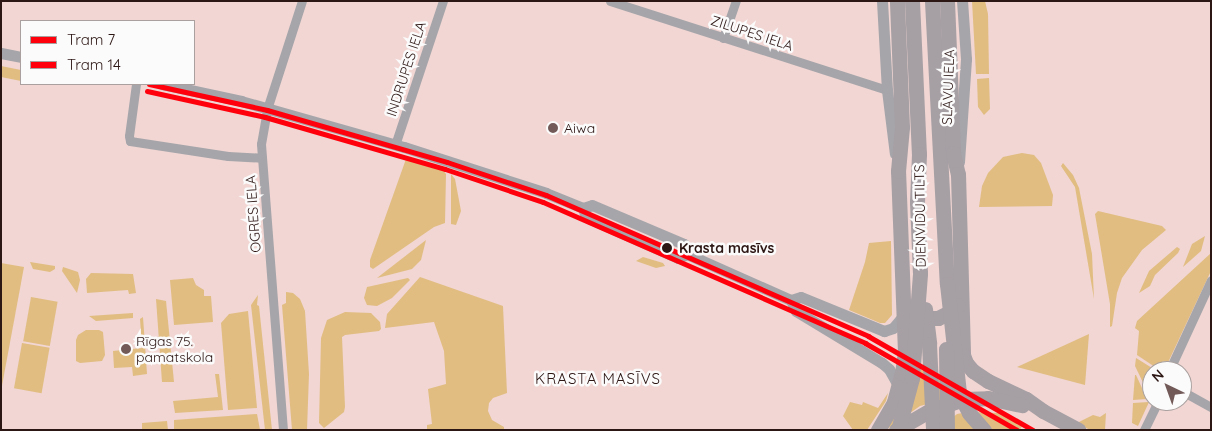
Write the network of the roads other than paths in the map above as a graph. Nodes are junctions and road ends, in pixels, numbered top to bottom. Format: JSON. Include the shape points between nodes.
{"nodes":[{"id":1,"x":302,"y":1,"type":"edge"},
{"id":2,"x":442,"y":1,"type":"edge"},
{"id":3,"x":610,"y":1,"type":"edge"},
{"id":4,"x":736,"y":1,"type":"edge"},
{"id":5,"x":882,"y":1,"type":"edge"},
{"id":6,"x":897,"y":1,"type":"edge"},
{"id":7,"x":912,"y":1,"type":"edge"},
{"id":8,"x":932,"y":1,"type":"edge"},
{"id":9,"x":947,"y":1,"type":"edge"},
{"id":10,"x":962,"y":1,"type":"edge"},
{"id":11,"x":723,"y":38,"type":"junction"},
{"id":12,"x":1,"y":53,"type":"edge"},
{"id":13,"x":20,"y":57,"type":"edge"},
{"id":14,"x":136,"y":85,"type":"edge"},
{"id":15,"x":166,"y":85,"type":"edge"},
{"id":16,"x":886,"y":90,"type":"junction"},
{"id":17,"x":268,"y":108,"type":"junction"},
{"id":18,"x":395,"y":145,"type":"junction"},
{"id":19,"x":262,"y":158,"type":"junction"},
{"id":20,"x":898,"y":171,"type":"junction"},
{"id":21,"x":958,"y":174,"type":"junction"},
{"id":22,"x":920,"y":273,"type":"junction"},
{"id":23,"x":902,"y":280,"type":"junction"},
{"id":24,"x":1211,"y":280,"type":"edge"},
{"id":25,"x":947,"y":284,"type":"junction"},
{"id":26,"x":961,"y":297,"type":"junction"},
{"id":27,"x":791,"y":300,"type":"junction"},
{"id":28,"x":1206,"y":300,"type":"edge"},
{"id":29,"x":903,"y":316,"type":"junction"},
{"id":30,"x":1174,"y":361,"type":"edge"},
{"id":31,"x":899,"y":387,"type":"junction"},
{"id":32,"x":1192,"y":397,"type":"edge"},
{"id":33,"x":1211,"y":407,"type":"edge"},
{"id":34,"x":1043,"y":411,"type":"junction"},
{"id":35,"x":1153,"y":411,"type":"edge"},
{"id":36,"x":282,"y":430,"type":"edge"},
{"id":37,"x":878,"y":430,"type":"edge"},
{"id":38,"x":897,"y":430,"type":"edge"},
{"id":39,"x":931,"y":430,"type":"edge"},
{"id":40,"x":947,"y":430,"type":"edge"},
{"id":41,"x":984,"y":430,"type":"edge"},
{"id":42,"x":1078,"y":430,"type":"edge"},
{"id":43,"x":1144,"y":430,"type":"edge"}],
"edges":[{"from":1,"to":17,"type":"street","name":"OGRES IELA"},
{"from":2,"to":18,"type":"street","name":"INDRUPES IELA"},
{"from":3,"to":11,"type":"street","name":"ZILUPES IELA"},
{"from":4,"to":11,"type":"street"},
{"from":5,"to":16,"type":"street"},
{"from":6,"to":20,"type":"highway","via":[[902,119]]},
{"from":7,"to":22,"type":"highway","name":"DIENVIDU TILTS"},
{"from":8,"to":25,"type":"highway","name":"DIENVIDU TILTS"},
{"from":9,"to":21,"type":"highway","via":[[953,153]]},
{"from":10,"to":21,"type":"street","name":"SLĀVU IELA","via":[[966,60]]},
{"from":11,"to":16,"type":"street","name":"ZILUPES IELA"},
{"from":12,"to":13,"type":"street"},
{"from":14,"to":19,"type":"street","via":[[130,141]]},
{"from":15,"to":17,"type":"street"},
{"from":16,"to":20,"type":"street"},
{"from":17,"to":18,"type":"street"},
{"from":17,"to":19,"type":"street","name":"OGRES IELA","via":[[261,144]]},
{"from":18,"to":27,"type":"street","via":[[583,208],[592,205],[684,244],[687,254]]},
{"from":19,"to":36,"type":"street","name":"OGRES IELA"},
{"from":20,"to":23,"type":"highway"},
{"from":21,"to":26,"type":"highway"},
{"from":22,"to":38,"type":"highway","bridge":true,"via":[[912,378]]},
{"from":22,"to":39,"type":"highway","name":"DIENVIDU TILTS","bridge":true,"via":[[929,344]]},
{"from":23,"to":26,"type":"highway","via":[[908,307],[921,317],[944,316],[956,308]]},
{"from":23,"to":29,"type":"highway"},
{"from":24,"to":28,"type":"street"},
{"from":25,"to":40,"type":"highway","name":"DIENVIDU TILTS","bridge":true},
{"from":25,"to":41,"type":"highway","bridge":true,"via":[[959,393],[969,413]]},
{"from":26,"to":34,"type":"highway","via":[[961,339],[966,363],[988,381]]},
{"from":27,"to":29,"type":"street","via":[[801,297],[884,331],[894,328]]},
{"from":27,"to":31,"type":"street","via":[[796,311],[882,363]]},
{"from":28,"to":30,"type":"street"},
{"from":29,"to":31,"type":"highway","via":[[904,352]]},
{"from":31,"to":37,"type":"highway"},
{"from":32,"to":33,"type":"street"},
{"from":34,"to":38,"type":"highway","via":[[1004,400],[964,399],[929,411]]},
{"from":34,"to":39,"type":"highway","via":[[1024,413],[970,408],[954,413]]},
{"from":34,"to":42,"type":"highway"},
{"from":35,"to":43,"type":"street"}]}
